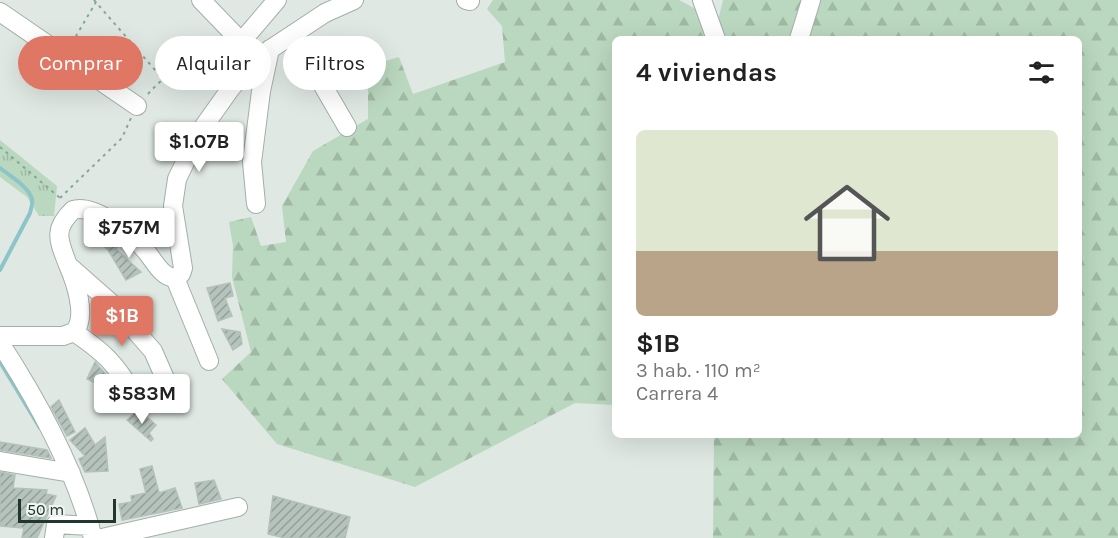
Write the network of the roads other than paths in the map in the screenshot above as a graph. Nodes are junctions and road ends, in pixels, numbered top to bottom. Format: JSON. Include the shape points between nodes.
{"nodes":[{"id":1,"x":201,"y":0,"type":"edge"},
{"id":2,"x":277,"y":0,"type":"edge"},
{"id":3,"x":354,"y":0,"type":"edge"},
{"id":4,"x":702,"y":0,"type":"edge"},
{"id":5,"x":811,"y":0,"type":"edge"},
{"id":6,"x":326,"y":7,"type":"edge"},
{"id":7,"x":0,"y":12,"type":"edge"},
{"id":8,"x":293,"y":34,"type":"junction"},
{"id":9,"x":235,"y":36,"type":"edge"},
{"id":10,"x":246,"y":36,"type":"edge"},
{"id":11,"x":715,"y":36,"type":"edge"},
{"id":12,"x":800,"y":36,"type":"edge"},
{"id":13,"x":271,"y":49,"type":"edge"},
{"id":14,"x":230,"y":90,"type":"edge"},
{"id":15,"x":261,"y":90,"type":"edge"},
{"id":16,"x":137,"y":106,"type":"dead end"},
{"id":17,"x":347,"y":128,"type":"dead end"},
{"id":18,"x":256,"y":204,"type":"dead end"},
{"id":19,"x":68,"y":264,"type":"junction"},
{"id":20,"x":176,"y":278,"type":"junction"},
{"id":21,"x":74,"y":332,"type":"junction"},
{"id":22,"x":0,"y":336,"type":"edge"},
{"id":23,"x":0,"y":343,"type":"edge"},
{"id":24,"x":209,"y":361,"type":"dead end"},
{"id":25,"x":171,"y":392,"type":"dead end"},
{"id":26,"x":134,"y":395,"type":"dead end"},
{"id":27,"x":0,"y":461,"type":"edge"},
{"id":28,"x":71,"y":473,"type":"junction"},
{"id":29,"x":238,"y":507,"type":"dead end"},
{"id":30,"x":55,"y":531,"type":"edge"},
{"id":31,"x":95,"y":534,"type":"edge"}],
"edges":[{"from":1,"to":9,"type":"street"},
{"from":2,"to":10,"type":"street"},
{"from":3,"to":6,"type":"street"},
{"from":4,"to":11,"type":"street"},
{"from":5,"to":12,"type":"street"},
{"from":6,"to":8,"type":"street"},
{"from":7,"to":16,"type":"street"},
{"from":8,"to":13,"type":"street"},
{"from":8,"to":17,"type":"street"},
{"from":14,"to":20,"type":"street","via":[[199,133],[177,179],[173,206],[183,268]]},
{"from":15,"to":18,"type":"street","via":[[252,162]]},
{"from":19,"to":20,"type":"street","via":[[60,233],[63,221],[81,207],[125,231],[159,269]]},
{"from":19,"to":21,"type":"street","via":[[81,312]]},
{"from":19,"to":25,"type":"street","via":[[111,303],[153,351]]},
{"from":20,"to":24,"type":"street"},
{"from":21,"to":22,"type":"street","via":[[63,336]]},
{"from":21,"to":26,"type":"street","via":[[100,350],[120,371]]},
{"from":23,"to":28,"type":"street"},
{"from":27,"to":28,"type":"street"},
{"from":28,"to":31,"type":"street"},
{"from":29,"to":31,"type":"street"},
{"from":30,"to":31,"type":"street"}]}
